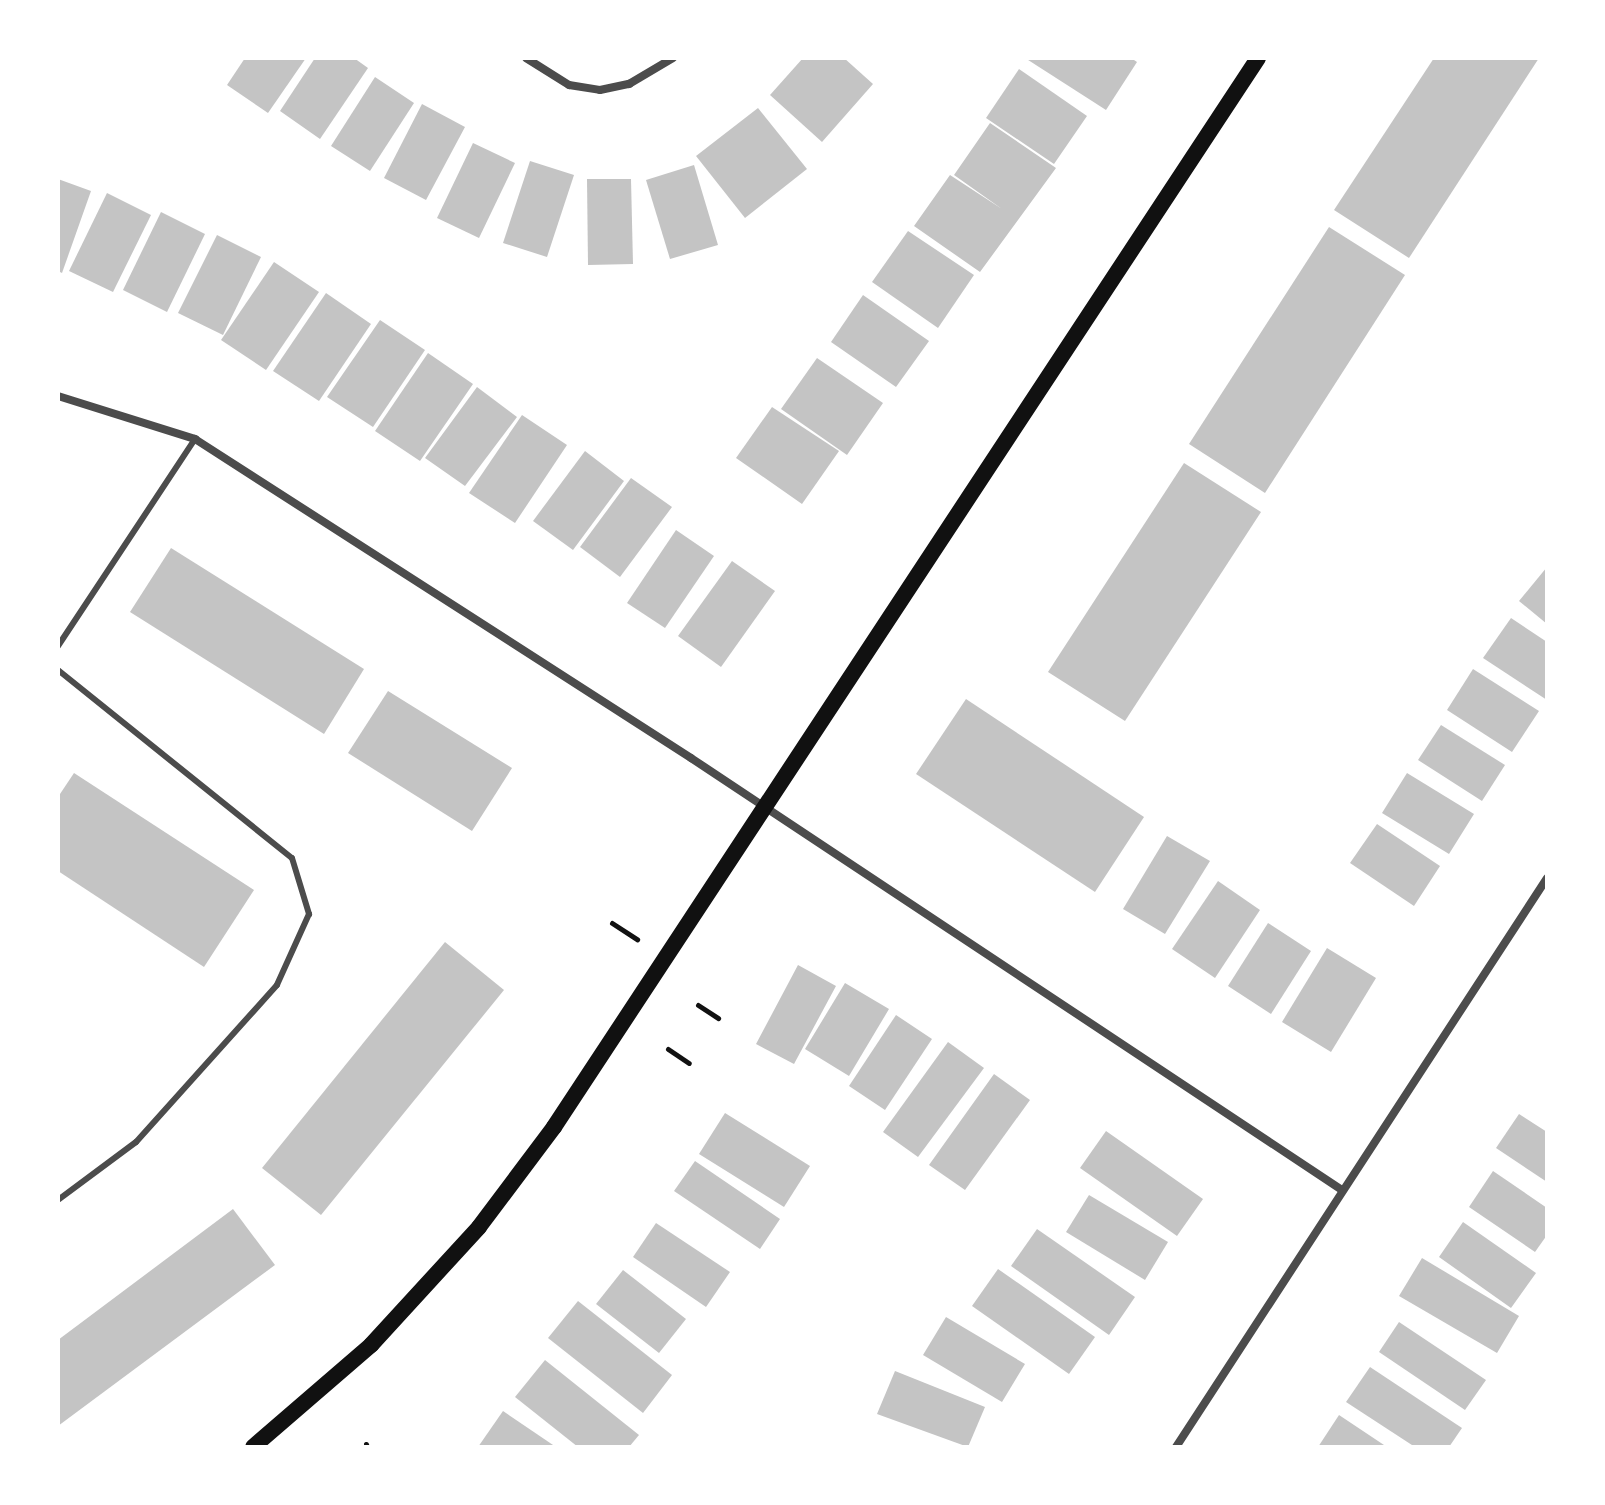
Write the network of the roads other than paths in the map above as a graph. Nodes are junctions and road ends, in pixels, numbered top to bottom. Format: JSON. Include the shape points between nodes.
{"nodes":[{"id":1,"x":526,"y":58,"type":"edge"},
{"id":2,"x":673,"y":58,"type":"edge"},
{"id":3,"x":1258,"y":58,"type":"edge"},
{"id":4,"x":58,"y":396,"type":"edge"},
{"id":5,"x":195,"y":439,"type":"junction"},
{"id":6,"x":58,"y":646,"type":"edge"},
{"id":7,"x":58,"y":670,"type":"edge"},
{"id":8,"x":766,"y":809,"type":"junction"},
{"id":9,"x":1547,"y":878,"type":"edge"},
{"id":10,"x":1342,"y":1190,"type":"junction"},
{"id":11,"x":58,"y":1200,"type":"edge"},
{"id":12,"x":253,"y":1447,"type":"edge"},
{"id":13,"x":1176,"y":1447,"type":"edge"}],
"edges":[{"from":1,"to":2,"type":"street","via":[[569,85],[600,90],[629,84]]},
{"from":3,"to":8,"type":"main road"},
{"from":4,"to":5,"type":"street"},
{"from":5,"to":6,"type":"lane"},
{"from":5,"to":8,"type":"street"},
{"from":7,"to":11,"type":"lane","via":[[292,858],[309,914],[277,985],[136,1142]]},
{"from":8,"to":10,"type":"street"},
{"from":8,"to":12,"type":"main road","via":[[554,1127],[479,1227],[371,1345]]},
{"from":9,"to":10,"type":"street"},
{"from":10,"to":13,"type":"street"}]}
